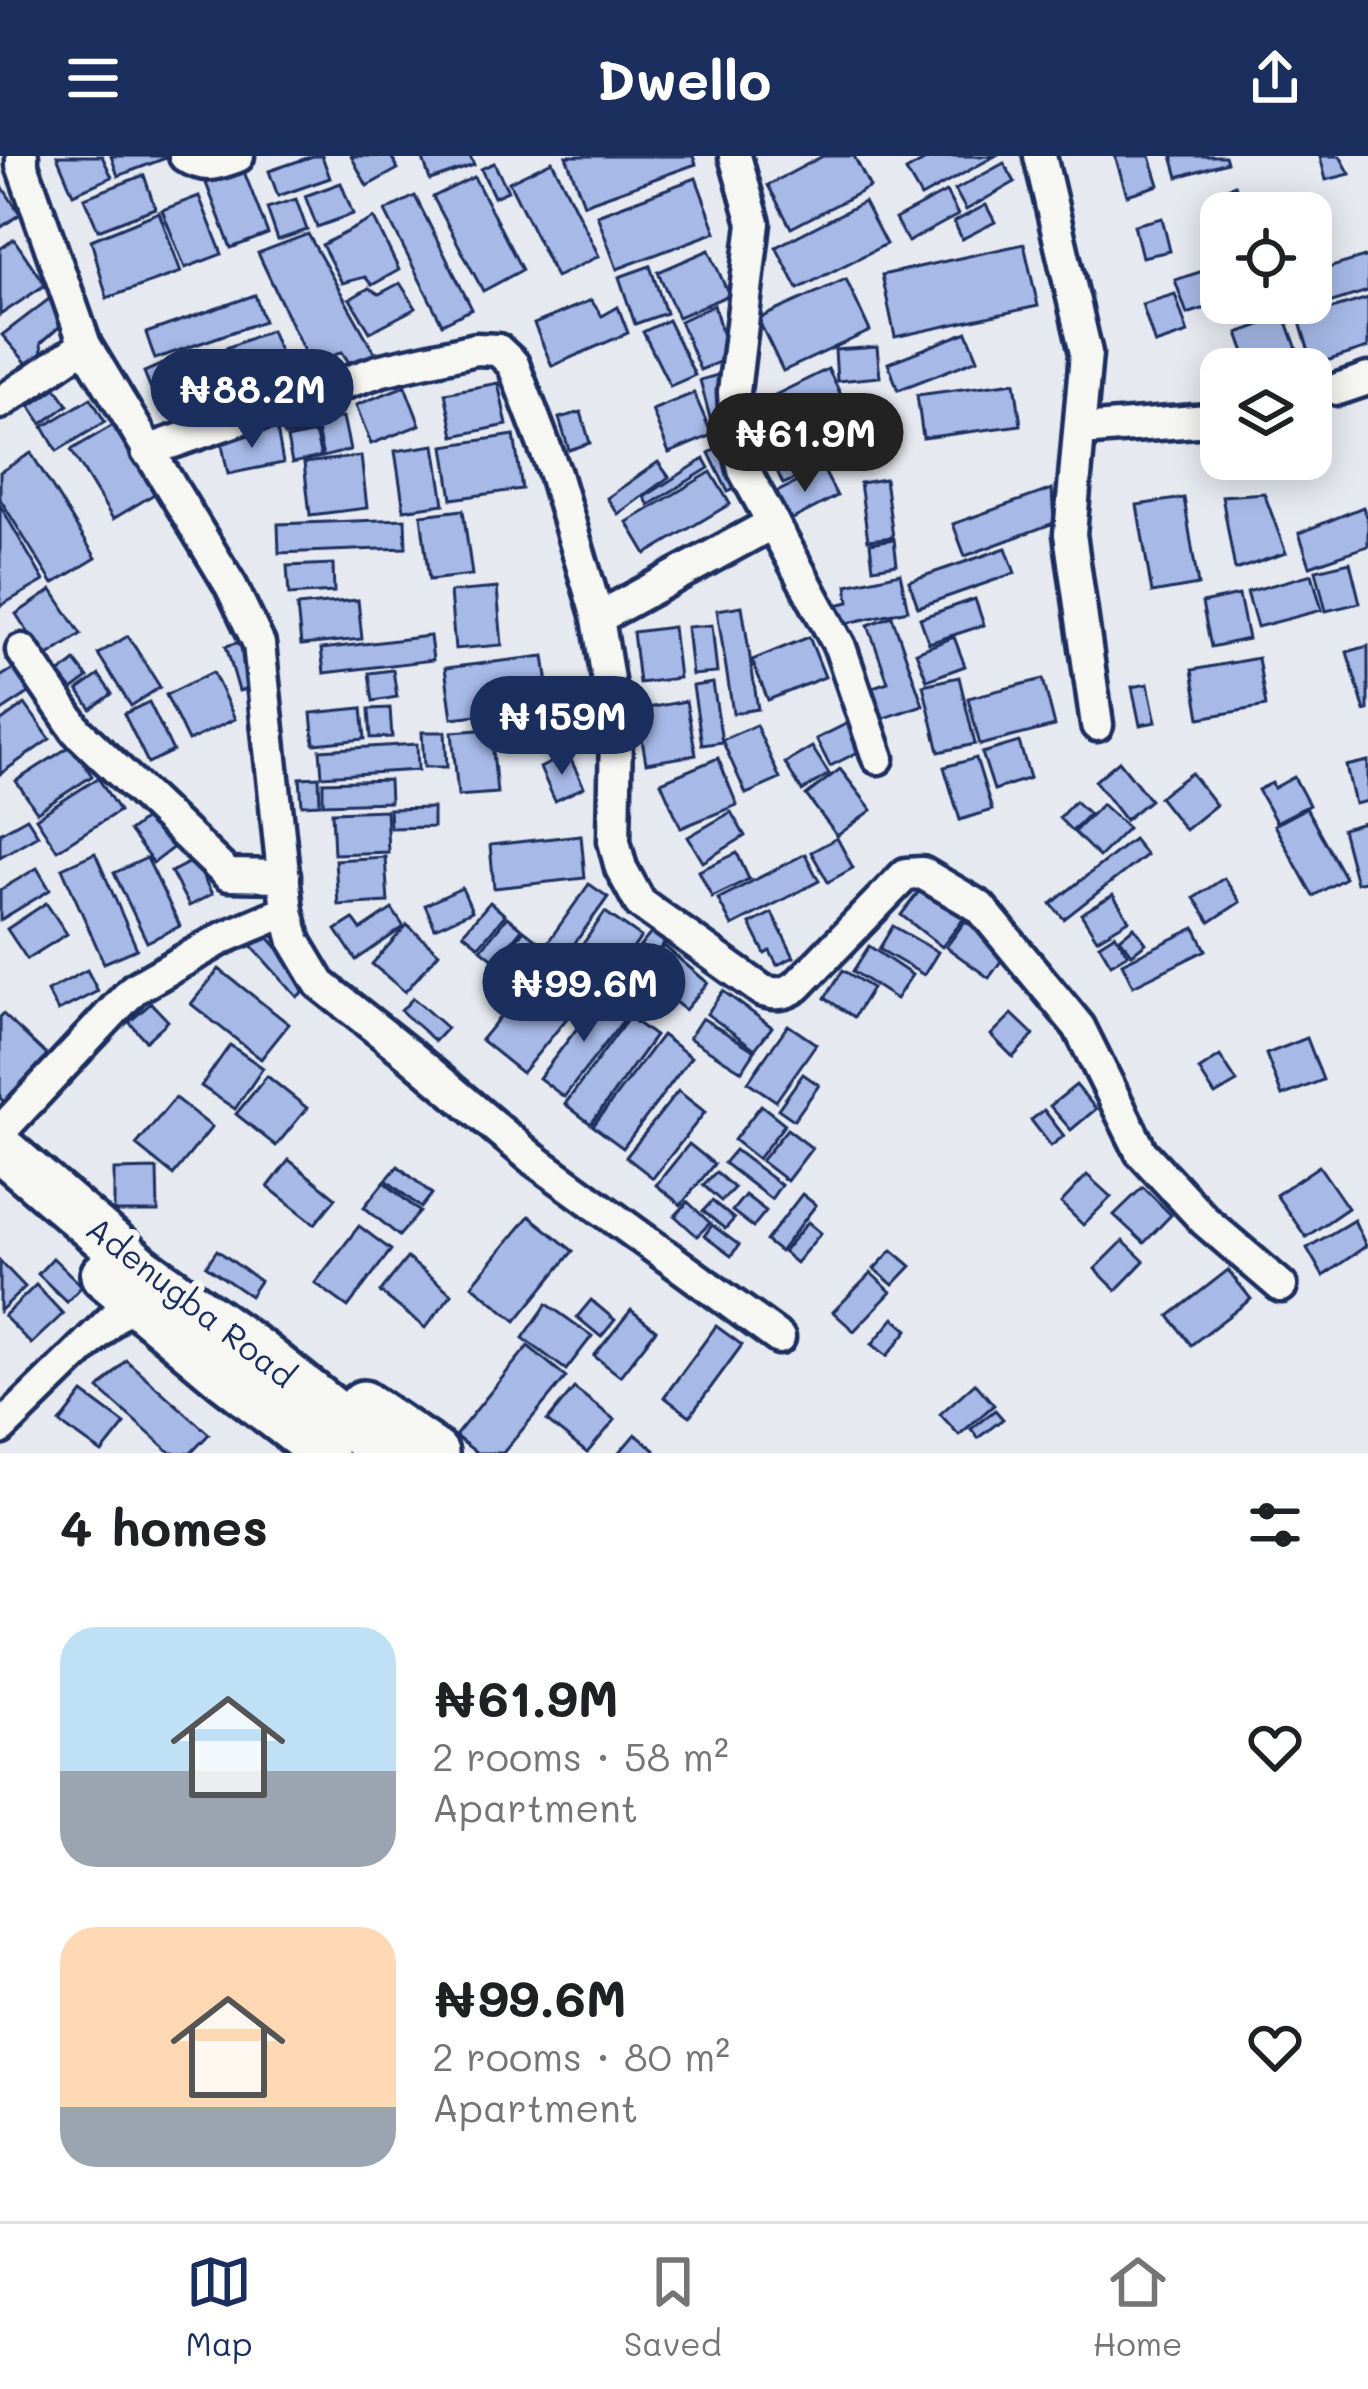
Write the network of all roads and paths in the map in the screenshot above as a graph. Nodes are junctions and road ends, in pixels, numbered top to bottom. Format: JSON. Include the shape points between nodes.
{"nodes":[{"id":1,"x":22,"y":156,"type":"edge"},
{"id":2,"x":185,"y":156,"type":"edge"},
{"id":3,"x":238,"y":156,"type":"edge"},
{"id":4,"x":735,"y":156,"type":"edge"},
{"id":5,"x":1040,"y":156,"type":"edge"},
{"id":6,"x":85,"y":345,"type":"junction"},
{"id":7,"x":1368,"y":379,"type":"edge"},
{"id":8,"x":1338,"y":389,"type":"dead end"},
{"id":9,"x":0,"y":404,"type":"edge"},
{"id":10,"x":1200,"y":421,"type":"edge"},
{"id":11,"x":1081,"y":430,"type":"junction"},
{"id":12,"x":147,"y":452,"type":"junction"},
{"id":13,"x":773,"y":523,"type":"junction"},
{"id":14,"x":598,"y":619,"type":"junction"},
{"id":15,"x":22,"y":650,"type":"dead end"},
{"id":16,"x":1097,"y":725,"type":"dead end"},
{"id":17,"x":878,"y":758,"type":"dead end"},
{"id":18,"x":284,"y":876,"type":"junction"},
{"id":19,"x":287,"y":911,"type":"junction"},
{"id":20,"x":0,"y":1132,"type":"edge"},
{"id":21,"x":0,"y":1148,"type":"edge"},
{"id":22,"x":0,"y":1189,"type":"edge"},
{"id":23,"x":1281,"y":1286,"type":"dead end"},
{"id":24,"x":133,"y":1299,"type":"junction"},
{"id":25,"x":779,"y":1337,"type":"dead end"},
{"id":26,"x":242,"y":1364,"type":"junction"},
{"id":27,"x":0,"y":1429,"type":"edge"},
{"id":28,"x":278,"y":1453,"type":"edge"},
{"id":29,"x":324,"y":1453,"type":"edge"},
{"id":30,"x":386,"y":1453,"type":"edge"},
{"id":31,"x":435,"y":1453,"type":"edge"}],
"edges":[{"from":1,"to":6,"type":"street"},
{"from":2,"to":3,"type":"street","via":[[199,165]]},
{"from":4,"to":13,"type":"street","via":[[754,224],[734,392],[737,440]]},
{"from":5,"to":11,"type":"street","via":[[1086,353]]},
{"from":6,"to":9,"type":"street"},
{"from":6,"to":12,"type":"street"},
{"from":7,"to":8,"type":"street"},
{"from":10,"to":11,"type":"street"},
{"from":11,"to":16,"type":"street","via":[[1070,534]]},
{"from":12,"to":14,"type":"street","via":[[382,370],[497,350],[514,364]]},
{"from":12,"to":18,"type":"street","via":[[259,644]]},
{"from":13,"to":14,"type":"street"},
{"from":13,"to":17,"type":"street","via":[[840,647]]},
{"from":14,"to":23,"type":"street","via":[[616,729],[614,841],[640,903],[774,994],[797,986],[906,874],[941,883],[980,907],[1078,1027],[1141,1152]]},
{"from":15,"to":18,"type":"street","via":[[77,731],[228,875]]},
{"from":18,"to":19,"type":"street"},
{"from":19,"to":20,"type":"street","via":[[134,989]]},
{"from":19,"to":25,"type":"street","via":[[320,984],[533,1159]]},
{"from":21,"to":26,"type":"street","name":"Adenugba Road"},
{"from":22,"to":24,"type":"street","name":"Adenugba Road"},
{"from":24,"to":26,"type":"street","name":"Adenugba Road"},
{"from":24,"to":27,"type":"street"},
{"from":26,"to":28,"type":"street","via":[[227,1398]]},
{"from":26,"to":29,"type":"street","name":"Adenugba Road"},
{"from":26,"to":30,"type":"street","name":"Adenugba Road"},
{"from":26,"to":31,"type":"street","via":[[287,1355],[304,1362]]}]}
